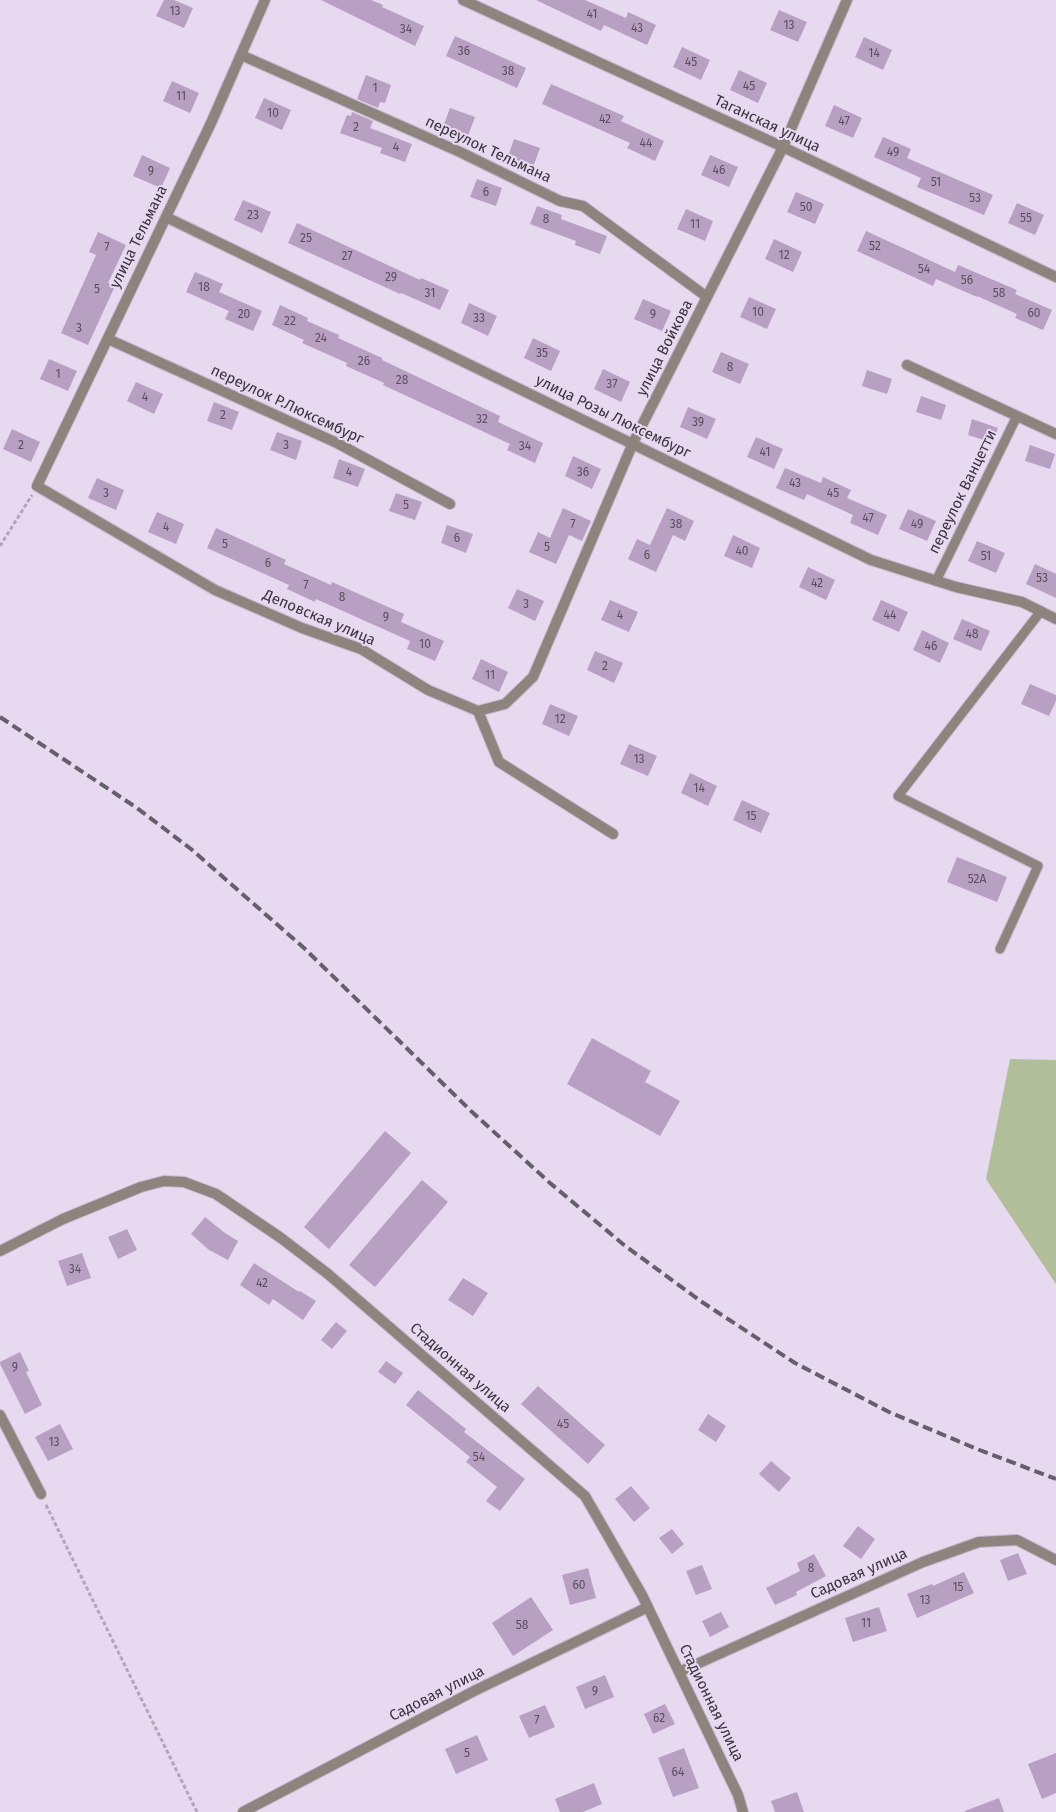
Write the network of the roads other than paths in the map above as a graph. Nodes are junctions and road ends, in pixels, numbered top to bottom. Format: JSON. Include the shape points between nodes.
{"nodes":[{"id":1,"x":265,"y":0,"type":"edge"},
{"id":2,"x":463,"y":0,"type":"edge"},
{"id":3,"x":847,"y":0,"type":"edge"},
{"id":4,"x":241,"y":55,"type":"junction"},
{"id":5,"x":783,"y":147,"type":"junction"},
{"id":6,"x":166,"y":217,"type":"junction"},
{"id":7,"x":1056,"y":278,"type":"edge"},
{"id":8,"x":707,"y":297,"type":"junction"},
{"id":9,"x":108,"y":339,"type":"junction"},
{"id":10,"x":907,"y":365,"type":"dead end"},
{"id":11,"x":1017,"y":416,"type":"junction"},
{"id":12,"x":1056,"y":434,"type":"edge"},
{"id":13,"x":633,"y":443,"type":"junction"},
{"id":14,"x":37,"y":486,"type":"joint"},
{"id":15,"x":450,"y":504,"type":"dead end"},
{"id":16,"x":936,"y":581,"type":"junction"},
{"id":17,"x":1041,"y":612,"type":"junction"},
{"id":18,"x":1056,"y":618,"type":"edge"},
{"id":19,"x":478,"y":711,"type":"junction"},
{"id":20,"x":613,"y":834,"type":"dead end"},
{"id":21,"x":1000,"y":949,"type":"dead end"},
{"id":22,"x":0,"y":1251,"type":"edge"},
{"id":23,"x":0,"y":1415,"type":"edge"},
{"id":24,"x":41,"y":1494,"type":"road end"},
{"id":25,"x":1056,"y":1560,"type":"edge"},
{"id":26,"x":648,"y":1608,"type":"junction"},
{"id":27,"x":679,"y":1672,"type":"junction"},
{"id":28,"x":242,"y":1812,"type":"edge"},
{"id":29,"x":743,"y":1812,"type":"edge"}],
"edges":[{"from":1,"to":4,"type":"street","name":"улица Тельмана"},
{"from":2,"to":5,"type":"street","name":"Таганская улица"},
{"from":3,"to":5,"type":"street","name":"улица Войкова"},
{"from":4,"to":6,"type":"street","name":"улица Тельмана"},
{"from":4,"to":8,"type":"street","name":"переулок Тельмана","via":[[460,152],[560,201],[583,206]]},
{"from":5,"to":7,"type":"street","name":"Таганская улица"},
{"from":5,"to":8,"type":"street","name":"улица Войкова"},
{"from":6,"to":9,"type":"street","name":"улица Тельмана"},
{"from":6,"to":13,"type":"street","name":"улица Розы Люксембург"},
{"from":8,"to":13,"type":"street","name":"улица Войкова"},
{"from":9,"to":14,"type":"street","name":"улица Тельмана"},
{"from":9,"to":15,"type":"street","name":"переулок Р.Люксембург","via":[[337,443]]},
{"from":10,"to":11,"type":"street"},
{"from":11,"to":12,"type":"street"},
{"from":11,"to":16,"type":"lane","name":"переулок Ванцетти"},
{"from":13,"to":16,"type":"street","name":"улица Розы Люксембург","via":[[871,560]]},
{"from":13,"to":19,"type":"street","name":"улица Войкова","via":[[533,677],[505,704]]},
{"from":14,"to":19,"type":"street","name":"Деповская улица","via":[[215,590],[360,649],[428,690]]},
{"from":16,"to":17,"type":"street","name":"улица Розы Люксембург","via":[[1022,602]]},
{"from":17,"to":18,"type":"street","name":"улица Розы Люксембург"},
{"from":17,"to":21,"type":"lane","via":[[898,796],[1038,866]]},
{"from":19,"to":20,"type":"street","via":[[499,762]]},
{"from":22,"to":26,"type":"street","name":"Стадионная улица","via":[[63,1219],[141,1187],[164,1181],[184,1182],[216,1194],[328,1274],[584,1496]]},
{"from":23,"to":24,"type":"street"},
{"from":25,"to":27,"type":"street","name":"Садовая улица","via":[[1017,1540],[979,1542],[923,1562]]},
{"from":26,"to":27,"type":"street","name":"Стадионная улица"},
{"from":26,"to":28,"type":"street","name":"Садовая улица","via":[[476,1690]]},
{"from":27,"to":29,"type":"street","name":"Стадионная улица","via":[[738,1795]]}]}
